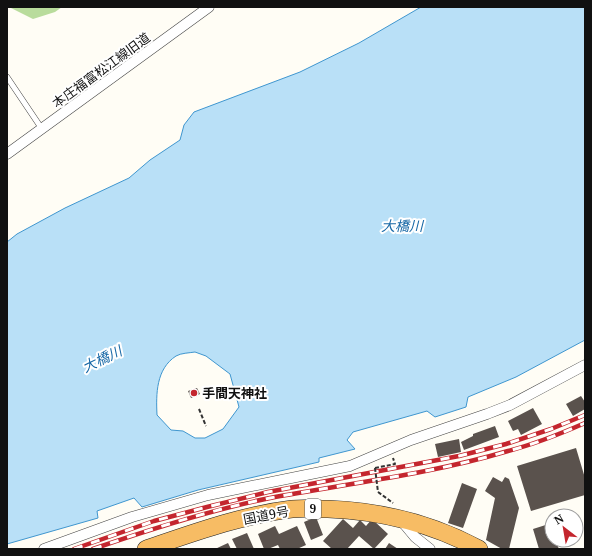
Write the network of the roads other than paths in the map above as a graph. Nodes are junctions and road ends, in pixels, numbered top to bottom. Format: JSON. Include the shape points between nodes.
{"nodes":[{"id":1,"x":210,"y":7,"type":"edge"},
{"id":2,"x":7,"y":77,"type":"edge"},
{"id":3,"x":42,"y":129,"type":"junction"},
{"id":4,"x":7,"y":154,"type":"edge"},
{"id":5,"x":585,"y":365,"type":"edge"},
{"id":6,"x":397,"y":511,"type":"junction"},
{"id":7,"x":44,"y":549,"type":"edge"},
{"id":8,"x":146,"y":549,"type":"edge"},
{"id":9,"x":430,"y":549,"type":"edge"},
{"id":10,"x":479,"y":549,"type":"edge"}],
"edges":[{"from":1,"to":3,"type":"street","name":"本庄福富松江線旧道"},
{"from":2,"to":3,"type":"lane"},
{"from":3,"to":4,"type":"street","name":"本庄福富松江線旧道"},
{"from":5,"to":7,"type":"street","via":[[510,405],[411,440],[350,466],[208,495],[132,517]]},
{"from":6,"to":8,"type":"highway","name":"国道9号","number":"9","via":[[292,509],[245,518]]},
{"from":6,"to":9,"type":"street","via":[[414,537]]},
{"from":6,"to":10,"type":"highway","name":"国道9号","number":"9","via":[[419,524]]}]}
